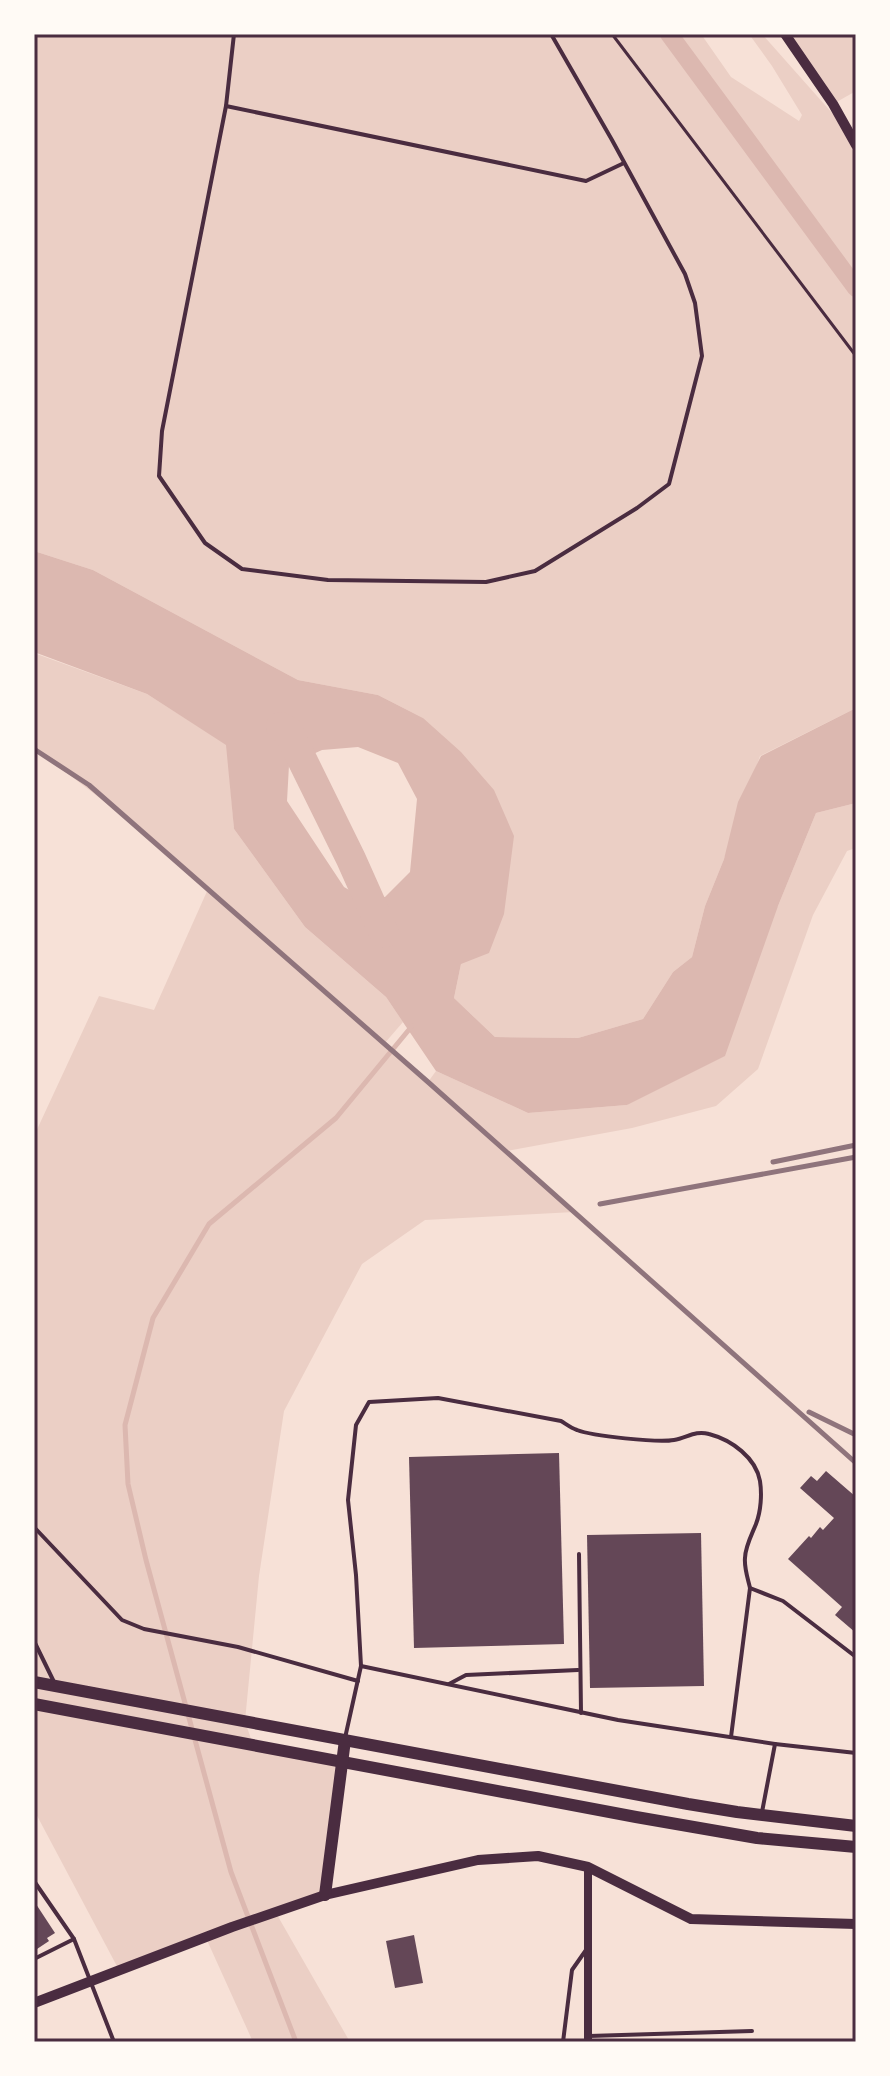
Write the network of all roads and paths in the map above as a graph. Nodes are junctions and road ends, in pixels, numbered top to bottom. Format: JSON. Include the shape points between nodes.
{"nodes":[{"id":1,"x":234,"y":34,"type":"edge"},
{"id":2,"x":551,"y":34,"type":"edge"},
{"id":3,"x":612,"y":34,"type":"edge"},
{"id":4,"x":785,"y":34,"type":"edge"},
{"id":5,"x":226,"y":106,"type":"junction"},
{"id":6,"x":856,"y":145,"type":"edge"},
{"id":7,"x":625,"y":162,"type":"junction"},
{"id":8,"x":856,"y":356,"type":"edge"},
{"id":9,"x":34,"y":1527,"type":"edge"},
{"id":10,"x":579,"y":1554,"type":"dead end"},
{"id":11,"x":750,"y":1588,"type":"junction"},
{"id":12,"x":34,"y":1641,"type":"edge"},
{"id":13,"x":856,"y":1657,"type":"edge"},
{"id":14,"x":361,"y":1666,"type":"junction"},
{"id":15,"x":579,"y":1670,"type":"junction"},
{"id":16,"x":358,"y":1681,"type":"junction"},
{"id":17,"x":34,"y":1682,"type":"edge"},
{"id":18,"x":447,"y":1685,"type":"junction"},
{"id":19,"x":56,"y":1686,"type":"junction"},
{"id":20,"x":34,"y":1704,"type":"edge"},
{"id":21,"x":54,"y":1708,"type":"junction"},
{"id":22,"x":581,"y":1713,"type":"junction"},
{"id":23,"x":731,"y":1737,"type":"junction"},
{"id":24,"x":345,"y":1740,"type":"junction"},
{"id":25,"x":775,"y":1744,"type":"junction"},
{"id":26,"x":856,"y":1753,"type":"edge"},
{"id":27,"x":341,"y":1763,"type":"junction"},
{"id":28,"x":761,"y":1815,"type":"junction"},
{"id":29,"x":856,"y":1826,"type":"edge"},
{"id":30,"x":757,"y":1838,"type":"junction"},
{"id":31,"x":856,"y":1847,"type":"edge"},
{"id":32,"x":588,"y":1867,"type":"junction"},
{"id":33,"x":34,"y":1881,"type":"edge"},
{"id":34,"x":325,"y":1895,"type":"junction"},
{"id":35,"x":856,"y":1924,"type":"edge"},
{"id":36,"x":74,"y":1939,"type":"junction"},
{"id":37,"x":587,"y":1948,"type":"junction"},
{"id":38,"x":34,"y":1959,"type":"edge"},
{"id":39,"x":91,"y":1981,"type":"junction"},
{"id":40,"x":34,"y":2003,"type":"edge"},
{"id":41,"x":752,"y":2031,"type":"dead end"},
{"id":42,"x":587,"y":2039,"type":"edge"},
{"id":43,"x":114,"y":2042,"type":"edge"},
{"id":44,"x":563,"y":2042,"type":"edge"}],
"edges":[{"from":1,"to":5,"type":"lane"},
{"from":2,"to":7,"type":"lane"},
{"from":3,"to":8,"type":"path"},
{"from":4,"to":6,"type":"street"},
{"from":5,"to":7,"type":"lane","via":[[586,181]]},
{"from":5,"to":7,"type":"lane","via":[[162,431],[159,476],[205,543],[242,569],[328,580],[486,582],[535,571],[669,484],[702,356],[695,303]]},
{"from":9,"to":16,"type":"lane","via":[[122,1620]]},
{"from":10,"to":15,"type":"lane"},
{"from":11,"to":13,"type":"lane","via":[[783,1601]]},
{"from":11,"to":14,"type":"lane","via":[[745,1559],[758,1520],[760,1481],[754,1463],[727,1442],[692,1433],[674,1440],[608,1435],[438,1398],[369,1402],[356,1425],[348,1500]]},
{"from":11,"to":23,"type":"lane"},
{"from":12,"to":19,"type":"lane"},
{"from":14,"to":16,"type":"lane"},
{"from":14,"to":18,"type":"lane"},
{"from":15,"to":18,"type":"lane","via":[[466,1675]]},
{"from":15,"to":22,"type":"lane"},
{"from":16,"to":24,"type":"lane"},
{"from":17,"to":19,"type":"main road"},
{"from":18,"to":22,"type":"lane"},
{"from":19,"to":21,"type":"street"},
{"from":19,"to":24,"type":"main road"},
{"from":20,"to":21,"type":"main road"},
{"from":21,"to":27,"type":"main road"},
{"from":22,"to":23,"type":"lane"},
{"from":23,"to":25,"type":"lane"},
{"from":24,"to":27,"type":"main road"},
{"from":24,"to":28,"type":"main road"},
{"from":25,"to":26,"type":"lane"},
{"from":25,"to":28,"type":"lane"},
{"from":27,"to":30,"type":"main road"},
{"from":27,"to":34,"type":"main road"},
{"from":28,"to":29,"type":"main road"},
{"from":28,"to":30,"type":"main road"},
{"from":30,"to":31,"type":"main road"},
{"from":32,"to":34,"type":"street","via":[[538,1856],[478,1860]]},
{"from":32,"to":35,"type":"street","via":[[691,1919]]},
{"from":32,"to":37,"type":"street"},
{"from":33,"to":36,"type":"lane"},
{"from":34,"to":39,"type":"street"},
{"from":36,"to":38,"type":"lane"},
{"from":36,"to":39,"type":"lane"},
{"from":37,"to":42,"type":"street"},
{"from":37,"to":44,"type":"lane","via":[[572,1970]]},
{"from":39,"to":40,"type":"street"},
{"from":39,"to":43,"type":"lane"},
{"from":41,"to":42,"type":"lane"}]}
